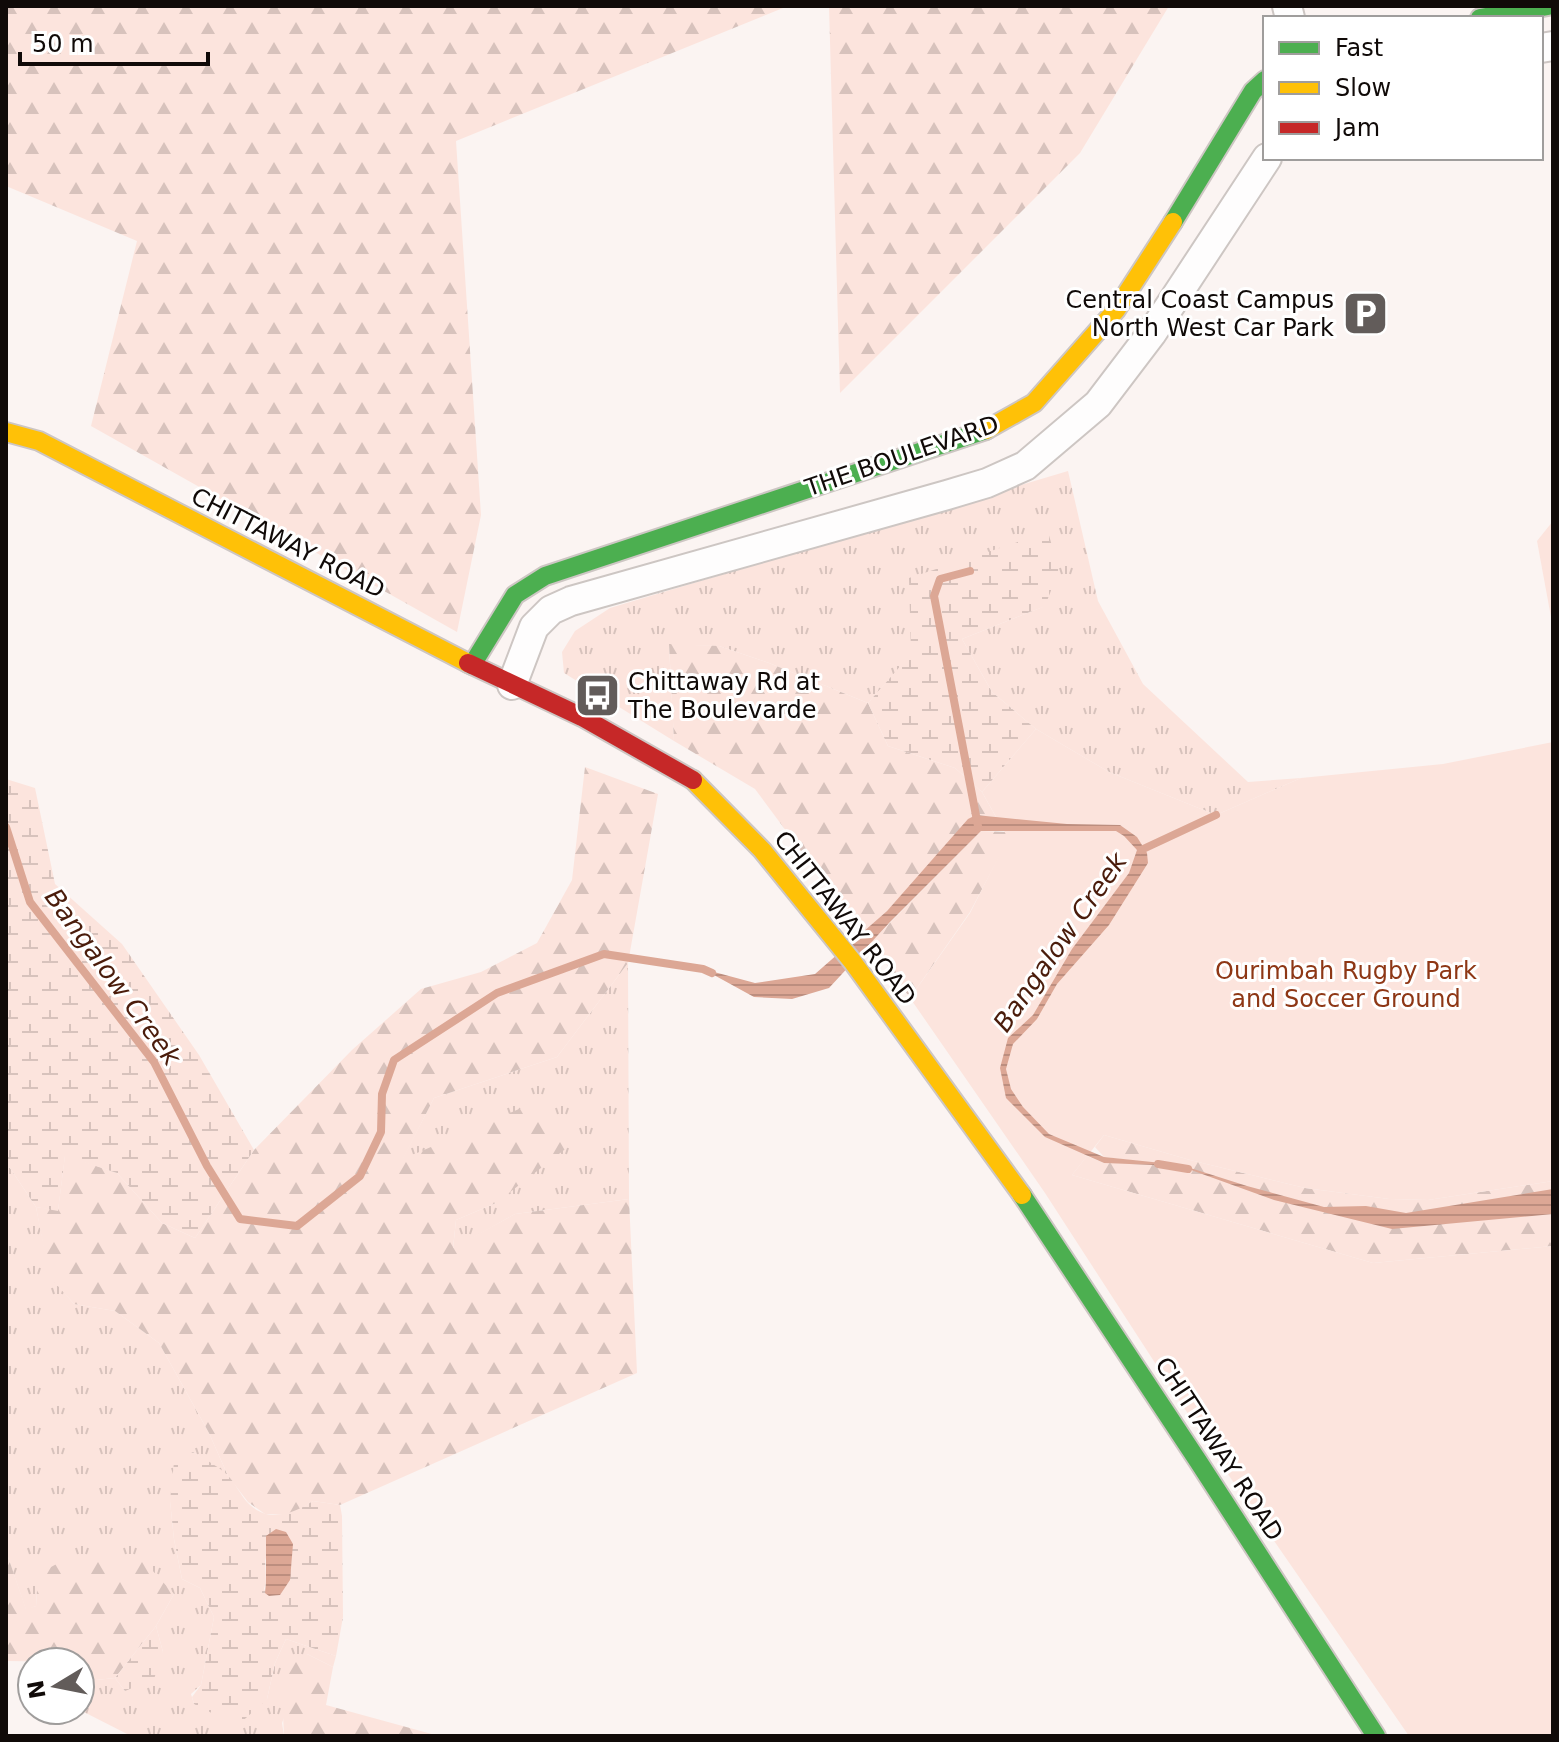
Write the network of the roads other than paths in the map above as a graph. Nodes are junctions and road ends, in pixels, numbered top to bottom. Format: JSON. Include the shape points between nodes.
{"nodes":[{"id":1,"x":1548,"y":6,"type":"edge"},
{"id":2,"x":1491,"y":16,"type":"edge"},
{"id":3,"x":1263,"y":82,"type":"edge"},
{"id":4,"x":1266,"y":160,"type":"edge"},
{"id":5,"x":6,"y":432,"type":"edge"},
{"id":6,"x":472,"y":665,"type":"junction"},
{"id":7,"x":512,"y":685,"type":"junction"},
{"id":8,"x":1376,"y":1736,"type":"edge"}],
"edges":[{"from":1,"to":2,"type":"main road"},
{"from":3,"to":6,"type":"main road","name":"THE BOULEVARD","via":[[1116,310],[1034,403],[965,438],[545,576],[515,595]]},
{"from":4,"to":7,"type":"street","name":"THE BOULEVARD","via":[[1106,394],[1025,466],[947,495],[571,601],[551,610],[534,627]]},
{"from":5,"to":6,"type":"main road","name":"CHITTAWAY ROAD","via":[[39,441]]},
{"from":6,"to":7,"type":"main road","name":"CHITTAWAY ROAD"},
{"from":7,"to":8,"type":"main road","name":"CHITTAWAY ROAD","via":[[582,717],[697,782],[762,850],[852,961],[1018,1189]]}]}
